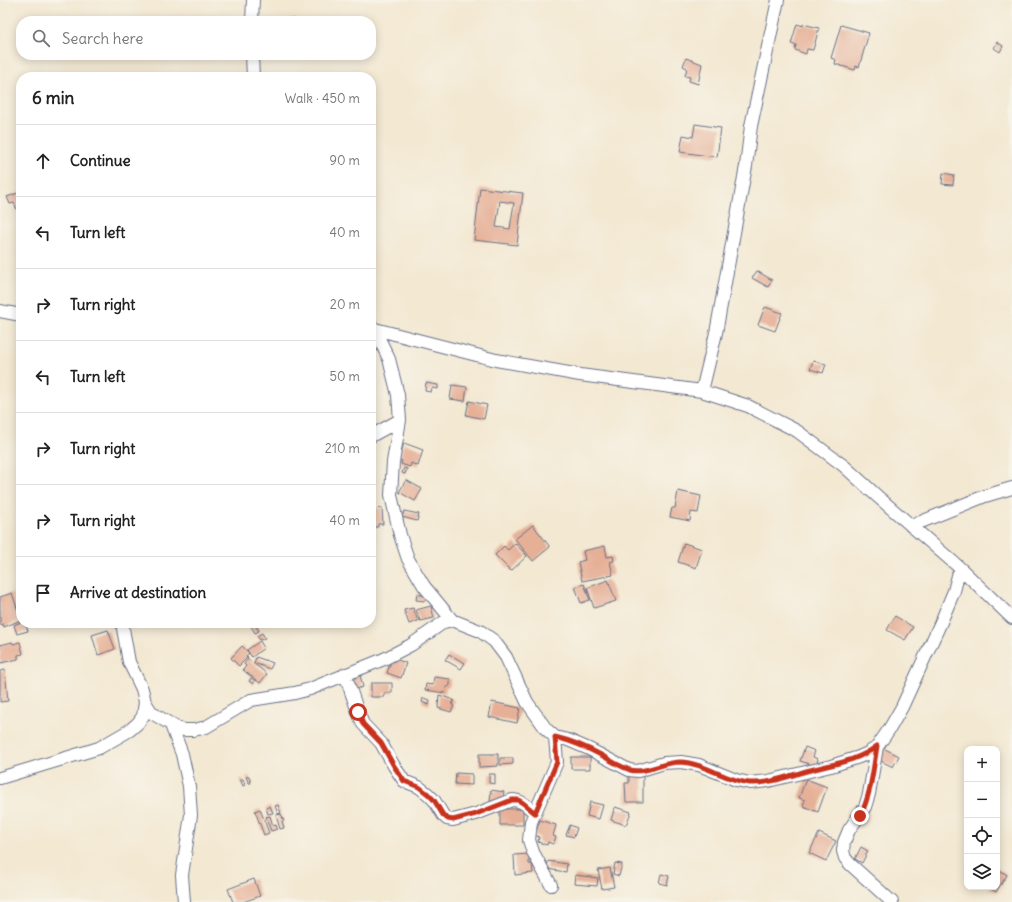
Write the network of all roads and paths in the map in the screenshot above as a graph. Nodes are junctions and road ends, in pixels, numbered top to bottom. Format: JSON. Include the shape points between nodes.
{"nodes":[{"id":1,"x":252,"y":0,"type":"edge"},
{"id":2,"x":778,"y":0,"type":"edge"},
{"id":3,"x":252,"y":16,"type":"edge"},
{"id":4,"x":252,"y":60,"type":"edge"},
{"id":5,"x":253,"y":72,"type":"edge"},
{"id":6,"x":0,"y":311,"type":"edge"},
{"id":7,"x":16,"y":314,"type":"edge"},
{"id":8,"x":376,"y":329,"type":"edge"},
{"id":9,"x":376,"y":335,"type":"edge"},
{"id":10,"x":702,"y":390,"type":"junction"},
{"id":11,"x":400,"y":420,"type":"junction"},
{"id":12,"x":376,"y":433,"type":"edge"},
{"id":13,"x":1012,"y":488,"type":"edge"},
{"id":14,"x":912,"y":526,"type":"junction"},
{"id":15,"x":960,"y":568,"type":"junction"},
{"id":16,"x":1012,"y":618,"type":"edge"},
{"id":17,"x":452,"y":620,"type":"junction"},
{"id":18,"x":123,"y":628,"type":"edge"},
{"id":19,"x":345,"y":674,"type":"junction"},
{"id":20,"x":145,"y":702,"type":"junction"},
{"id":21,"x":171,"y":725,"type":"junction"},
{"id":22,"x":555,"y":737,"type":"junction"},
{"id":23,"x":877,"y":746,"type":"junction"},
{"id":24,"x":0,"y":778,"type":"edge"},
{"id":25,"x":535,"y":813,"type":"junction"},
{"id":26,"x":551,"y":885,"type":"dead end"},
{"id":27,"x":184,"y":902,"type":"edge"},
{"id":28,"x":892,"y":902,"type":"edge"}],
"edges":[{"from":1,"to":3,"type":"street"},
{"from":2,"to":10,"type":"street","via":[[751,126],[716,333]]},
{"from":4,"to":5,"type":"street"},
{"from":6,"to":7,"type":"street"},
{"from":8,"to":10,"type":"street","via":[[496,360],[580,375]]},
{"from":9,"to":11,"type":"street","via":[[389,359],[398,395]]},
{"from":10,"to":14,"type":"street","via":[[748,406],[797,431],[844,466]]},
{"from":11,"to":12,"type":"street"},
{"from":11,"to":17,"type":"street","via":[[393,462],[392,495],[400,535],[408,559],[424,586]]},
{"from":13,"to":14,"type":"street","via":[[985,496]]},
{"from":14,"to":15,"type":"street"},
{"from":15,"to":16,"type":"street"},
{"from":15,"to":23,"type":"street","via":[[954,591],[902,707]]},
{"from":17,"to":19,"type":"street","via":[[444,622],[411,645],[384,659]]},
{"from":17,"to":22,"type":"street","via":[[480,631],[494,640],[506,657],[527,702],[546,730]]},
{"from":18,"to":20,"type":"street","via":[[130,662]]},
{"from":19,"to":21,"type":"street","via":[[310,689],[251,700],[206,727],[184,730]]},
{"from":19,"to":25,"type":"street","via":[[363,724],[381,743],[404,781],[428,794],[448,819],[476,814],[512,800],[518,800]]},
{"from":20,"to":21,"type":"street","via":[[152,713]]},
{"from":20,"to":24,"type":"street","via":[[143,716],[138,723],[99,748]]},
{"from":21,"to":27,"type":"street","via":[[182,754],[189,786],[191,815],[182,875]]},
{"from":22,"to":23,"type":"street","via":[[589,748],[630,770],[638,771],[664,763],[681,762],[699,765],[750,783],[831,766],[859,757]]},
{"from":22,"to":25,"type":"street","via":[[557,762]]},
{"from":23,"to":28,"type":"street","via":[[865,807],[849,830],[843,851],[850,864]]},
{"from":25,"to":26,"type":"street","via":[[529,840]]}]}
